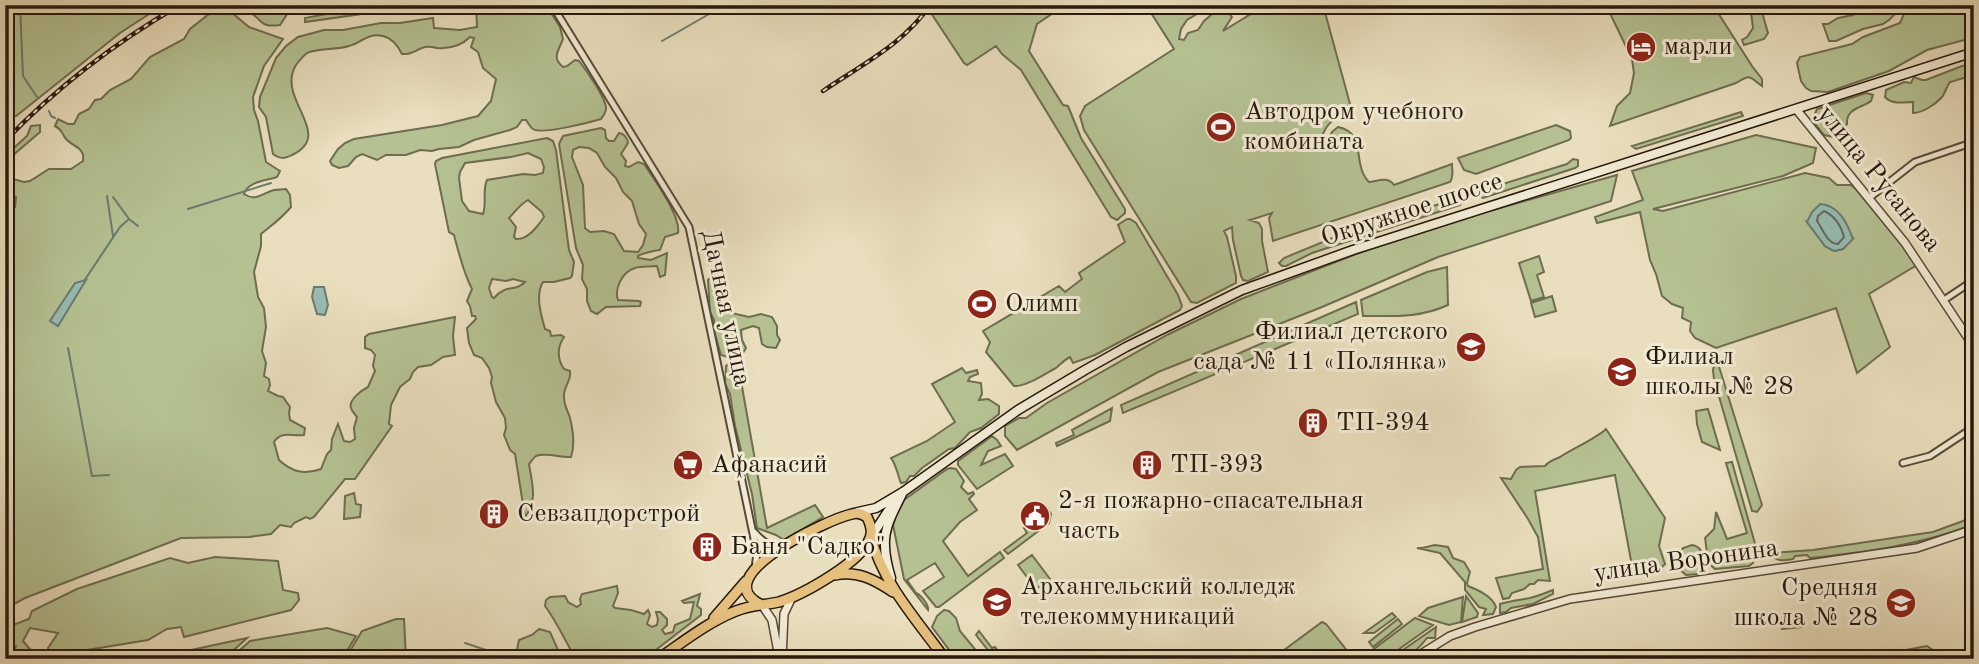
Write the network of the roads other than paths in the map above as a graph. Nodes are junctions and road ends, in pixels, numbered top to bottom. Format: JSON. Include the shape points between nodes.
{"nodes":[{"id":1,"x":552,"y":5,"type":"edge"},
{"id":2,"x":1974,"y":52,"type":"edge"},
{"id":3,"x":1796,"y":109,"type":"junction"},
{"id":4,"x":1974,"y":142,"type":"edge"},
{"id":5,"x":1869,"y":198,"type":"junction"},
{"id":6,"x":1974,"y":281,"type":"edge"},
{"id":7,"x":1944,"y":300,"type":"junction"},
{"id":8,"x":1974,"y":347,"type":"edge"},
{"id":9,"x":1974,"y":427,"type":"edge"},
{"id":10,"x":1903,"y":463,"type":"dead end"},
{"id":11,"x":903,"y":492,"type":"junction"},
{"id":12,"x":856,"y":513,"type":"junction"},
{"id":13,"x":752,"y":529,"type":"junction"},
{"id":14,"x":1974,"y":529,"type":"edge"},
{"id":15,"x":871,"y":537,"type":"junction"},
{"id":16,"x":782,"y":547,"type":"junction"},
{"id":17,"x":755,"y":568,"type":"junction"},
{"id":18,"x":828,"y":578,"type":"junction"},
{"id":19,"x":748,"y":579,"type":"junction"},
{"id":20,"x":895,"y":592,"type":"junction"},
{"id":21,"x":792,"y":597,"type":"junction"},
{"id":22,"x":762,"y":605,"type":"junction"},
{"id":23,"x":705,"y":627,"type":"junction"},
{"id":24,"x":658,"y":659,"type":"edge"},
{"id":25,"x":781,"y":659,"type":"edge"},
{"id":26,"x":945,"y":659,"type":"edge"},
{"id":27,"x":1413,"y":659,"type":"edge"}],
"edges":[{"from":1,"to":13,"type":"street","name":"Дачная улица","via":[[689,227]]},
{"from":2,"to":3,"type":"main road","name":"Окружное шоссе"},
{"from":3,"to":5,"type":"street","name":"улица Русанова"},
{"from":3,"to":11,"type":"main road","name":"Окружное шоссе","via":[[1353,250],[1242,290],[1063,383]]},
{"from":4,"to":5,"type":"street","via":[[1915,162]]},
{"from":5,"to":7,"type":"street","name":"улица Русанова"},
{"from":6,"to":7,"type":"street"},
{"from":7,"to":8,"type":"street","name":"улица Русанова"},
{"from":9,"to":10,"type":"street","via":[[1930,456]]},
{"from":11,"to":12,"type":"main road","name":"Окружное шоссе","via":[[876,509]]},
{"from":11,"to":15,"type":"main road","name":"Окружное шоссе"},
{"from":11,"to":20,"type":"main road","via":[[884,538]]},
{"from":12,"to":15,"type":"main road","via":[[867,517]]},
{"from":12,"to":16,"type":"main road","name":"Окружное шоссе"},
{"from":13,"to":16,"type":"street","via":[[771,546]]},
{"from":13,"to":17,"type":"street","name":"Дачная улица"},
{"from":14,"to":27,"type":"street","name":"улица Воронина","via":[[1917,548],[1570,599],[1450,636]]},
{"from":15,"to":18,"type":"main road","name":"Окружное шоссе","via":[[858,555]]},
{"from":15,"to":20,"type":"main road"},
{"from":16,"to":17,"type":"main road","name":"Окружное шоссе"},
{"from":17,"to":19,"type":"main road","name":"Окружное шоссе"},
{"from":18,"to":20,"type":"main road","via":[[846,573],[866,576]]},
{"from":18,"to":21,"type":"main road","name":"Окружное шоссе"},
{"from":19,"to":22,"type":"main road","via":[[747,594]]},
{"from":19,"to":23,"type":"main road","name":"Окружное шоссе"},
{"from":20,"to":26,"type":"main road"},
{"from":21,"to":22,"type":"main road","name":"Окружное шоссе"},
{"from":21,"to":25,"type":"street","via":[[784,614]]},
{"from":22,"to":23,"type":"main road","name":"Окружное шоссе","via":[[738,610]]},
{"from":22,"to":25,"type":"street","via":[[772,620]]},
{"from":23,"to":24,"type":"main road","name":"Окружное шоссе"}]}
